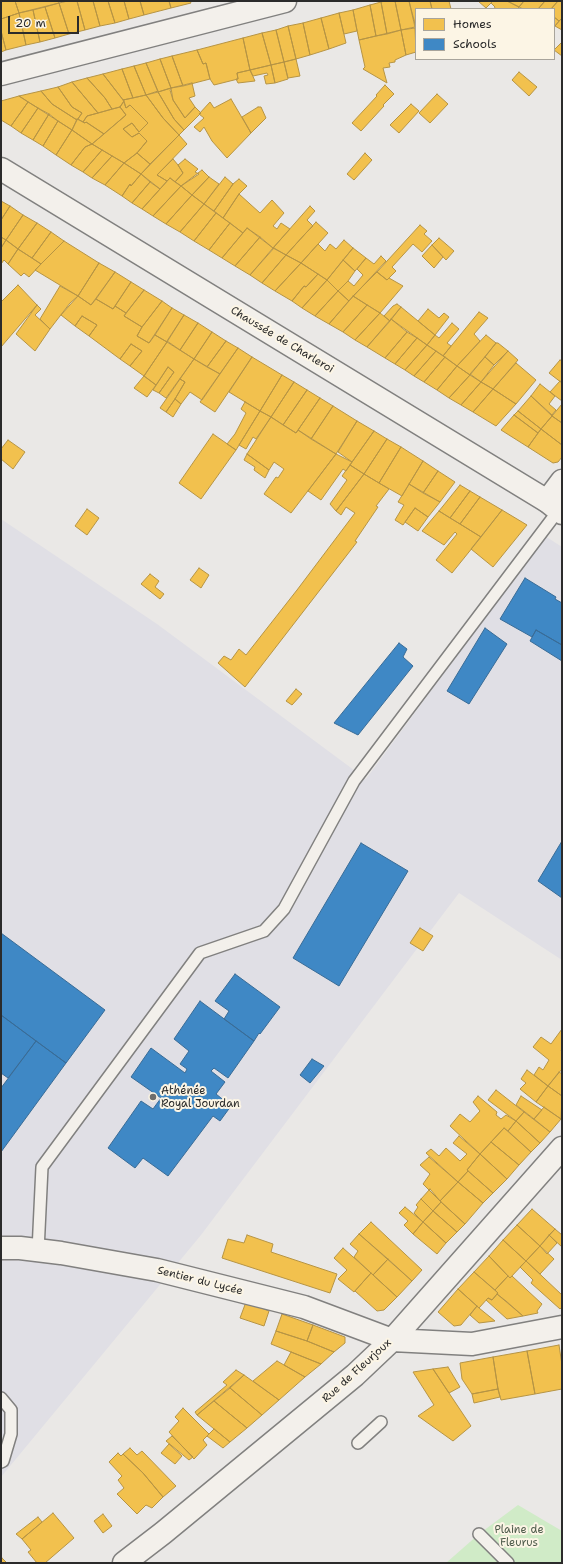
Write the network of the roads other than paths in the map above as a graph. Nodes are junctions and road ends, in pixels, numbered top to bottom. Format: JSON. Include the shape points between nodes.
{"nodes":[{"id":1,"x":285,"y":1,"type":"edge"},
{"id":2,"x":1,"y":74,"type":"edge"},
{"id":3,"x":1,"y":169,"type":"edge"},
{"id":4,"x":562,"y":481,"type":"edge"},
{"id":5,"x":555,"y":508,"type":"edge"},
{"id":6,"x":562,"y":1148,"type":"edge"},
{"id":7,"x":1,"y":1248,"type":"edge"},
{"id":8,"x":38,"y":1251,"type":"junction"},
{"id":9,"x":562,"y":1327,"type":"edge"},
{"id":10,"x":392,"y":1340,"type":"junction"},
{"id":11,"x":1,"y":1398,"type":"edge"},
{"id":12,"x":381,"y":1422,"type":"dead end"},
{"id":13,"x":358,"y":1442,"type":"dead end"},
{"id":14,"x":1,"y":1462,"type":"edge"},
{"id":15,"x":479,"y":1534,"type":"dead end"},
{"id":16,"x":124,"y":1563,"type":"edge"},
{"id":17,"x":508,"y":1563,"type":"edge"}],
"edges":[{"from":1,"to":2,"type":"street"},
{"from":3,"to":5,"type":"street","name":"Chaussée de Charleroi"},
{"from":4,"to":5,"type":"street"},
{"from":5,"to":8,"type":"lane","via":[[354,781],[284,909],[264,931],[200,953],[42,1167]]},
{"from":6,"to":10,"type":"street","name":"Rue de Fleurjoux"},
{"from":7,"to":8,"type":"street","name":"Sentier du Lycée"},
{"from":8,"to":10,"type":"street","name":"Sentier du Lycée","via":[[157,1270],[304,1307]]},
{"from":9,"to":10,"type":"street","name":"Sentier du Lycée","via":[[472,1344]]},
{"from":10,"to":16,"type":"street","name":"Rue de Fleurjoux","via":[[346,1383]]},
{"from":11,"to":14,"type":"lane","via":[[11,1410],[11,1434]]},
{"from":12,"to":13,"type":"lane"},
{"from":15,"to":17,"type":"lane"}]}
